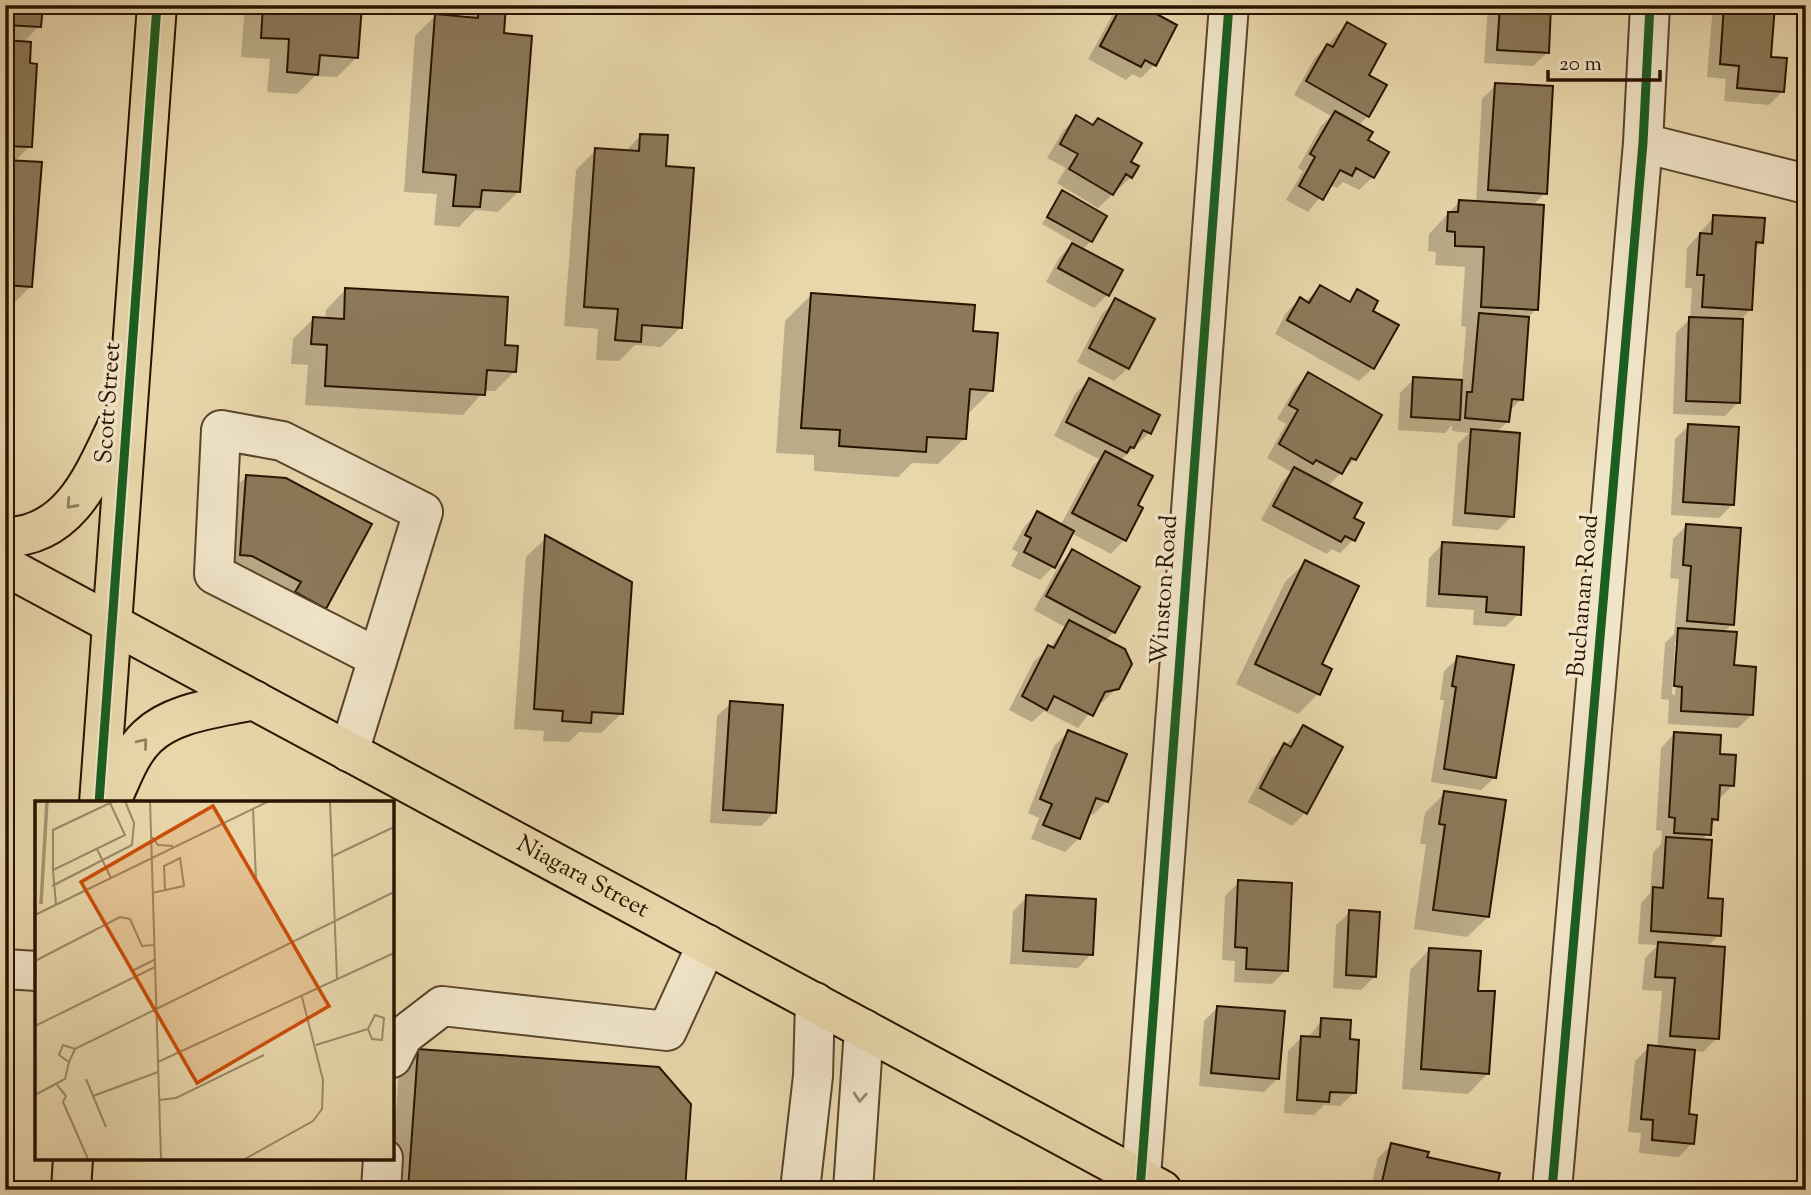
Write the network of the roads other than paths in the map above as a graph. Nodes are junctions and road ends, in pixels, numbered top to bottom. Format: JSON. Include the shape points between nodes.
{"nodes":[{"id":1,"x":157,"y":5,"type":"edge"},
{"id":2,"x":1229,"y":5,"type":"edge"},
{"id":3,"x":1650,"y":5,"type":"edge"},
{"id":4,"x":1643,"y":143,"type":"junction"},
{"id":5,"x":1806,"y":184,"type":"edge"},
{"id":6,"x":128,"y":403,"type":"junction"},
{"id":7,"x":5,"y":537,"type":"edge"},
{"id":8,"x":5,"y":566,"type":"edge"},
{"id":9,"x":112,"y":623,"type":"junction"},
{"id":10,"x":378,"y":658,"type":"junction"},
{"id":11,"x":254,"y":701,"type":"junction"},
{"id":12,"x":349,"y":752,"type":"junction"},
{"id":13,"x":99,"y":801,"type":"edge"},
{"id":14,"x":111,"y":801,"type":"edge"},
{"id":15,"x":707,"y":944,"type":"junction"},
{"id":16,"x":5,"y":969,"type":"edge"},
{"id":17,"x":35,"y":971,"type":"edge"},
{"id":18,"x":815,"y":1002,"type":"junction"},
{"id":19,"x":864,"y":1029,"type":"junction"},
{"id":20,"x":394,"y":1054,"type":"edge"},
{"id":21,"x":73,"y":1160,"type":"edge"},
{"id":22,"x":383,"y":1160,"type":"edge"},
{"id":23,"x":1147,"y":1186,"type":"edge"},
{"id":24,"x":71,"y":1190,"type":"edge"},
{"id":25,"x":382,"y":1190,"type":"edge"},
{"id":26,"x":800,"y":1190,"type":"edge"},
{"id":27,"x":853,"y":1190,"type":"edge"},
{"id":28,"x":1552,"y":1190,"type":"edge"}],
"edges":[{"from":1,"to":6,"type":"main road","name":"Scott Street"},
{"from":2,"to":23,"type":"street","name":"Winston Road"},
{"from":3,"to":4,"type":"street","name":"Buchanan Road"},
{"from":4,"to":5,"type":"street"},
{"from":4,"to":28,"type":"street","name":"Buchanan Road"},
{"from":6,"to":7,"type":"main road","one_way":true,"via":[[87,486],[52,526],[23,537]]},
{"from":6,"to":9,"type":"main road","name":"Scott Street"},
{"from":8,"to":9,"type":"main road","name":"Niagara Street"},
{"from":9,"to":11,"type":"main road","name":"Niagara Street"},
{"from":9,"to":13,"type":"main road","name":"Scott Street"},
{"from":10,"to":10,"type":"street","via":[[423,512],[282,441],[221,430],[214,574]]},
{"from":10,"to":12,"type":"street"},
{"from":11,"to":12,"type":"main road","name":"Niagara Street"},
{"from":14,"to":11,"type":"main road","one_way":true,"via":[[133,755],[148,736],[186,716]]},
{"from":12,"to":15,"type":"main road","name":"Niagara Street"},
{"from":15,"to":18,"type":"main road","name":"Niagara Street"},
{"from":15,"to":20,"type":"street","via":[[667,1031],[442,1006],[402,1036]]},
{"from":16,"to":17,"type":"street"},
{"from":18,"to":19,"type":"main road","name":"Niagara Street"},
{"from":18,"to":26,"type":"street","via":[[813,1076]]},
{"from":19,"to":23,"type":"main road","name":"Niagara Street"},
{"from":19,"to":27,"type":"street","one_way":true},
{"from":21,"to":24,"type":"main road"},
{"from":22,"to":25,"type":"street"}]}
